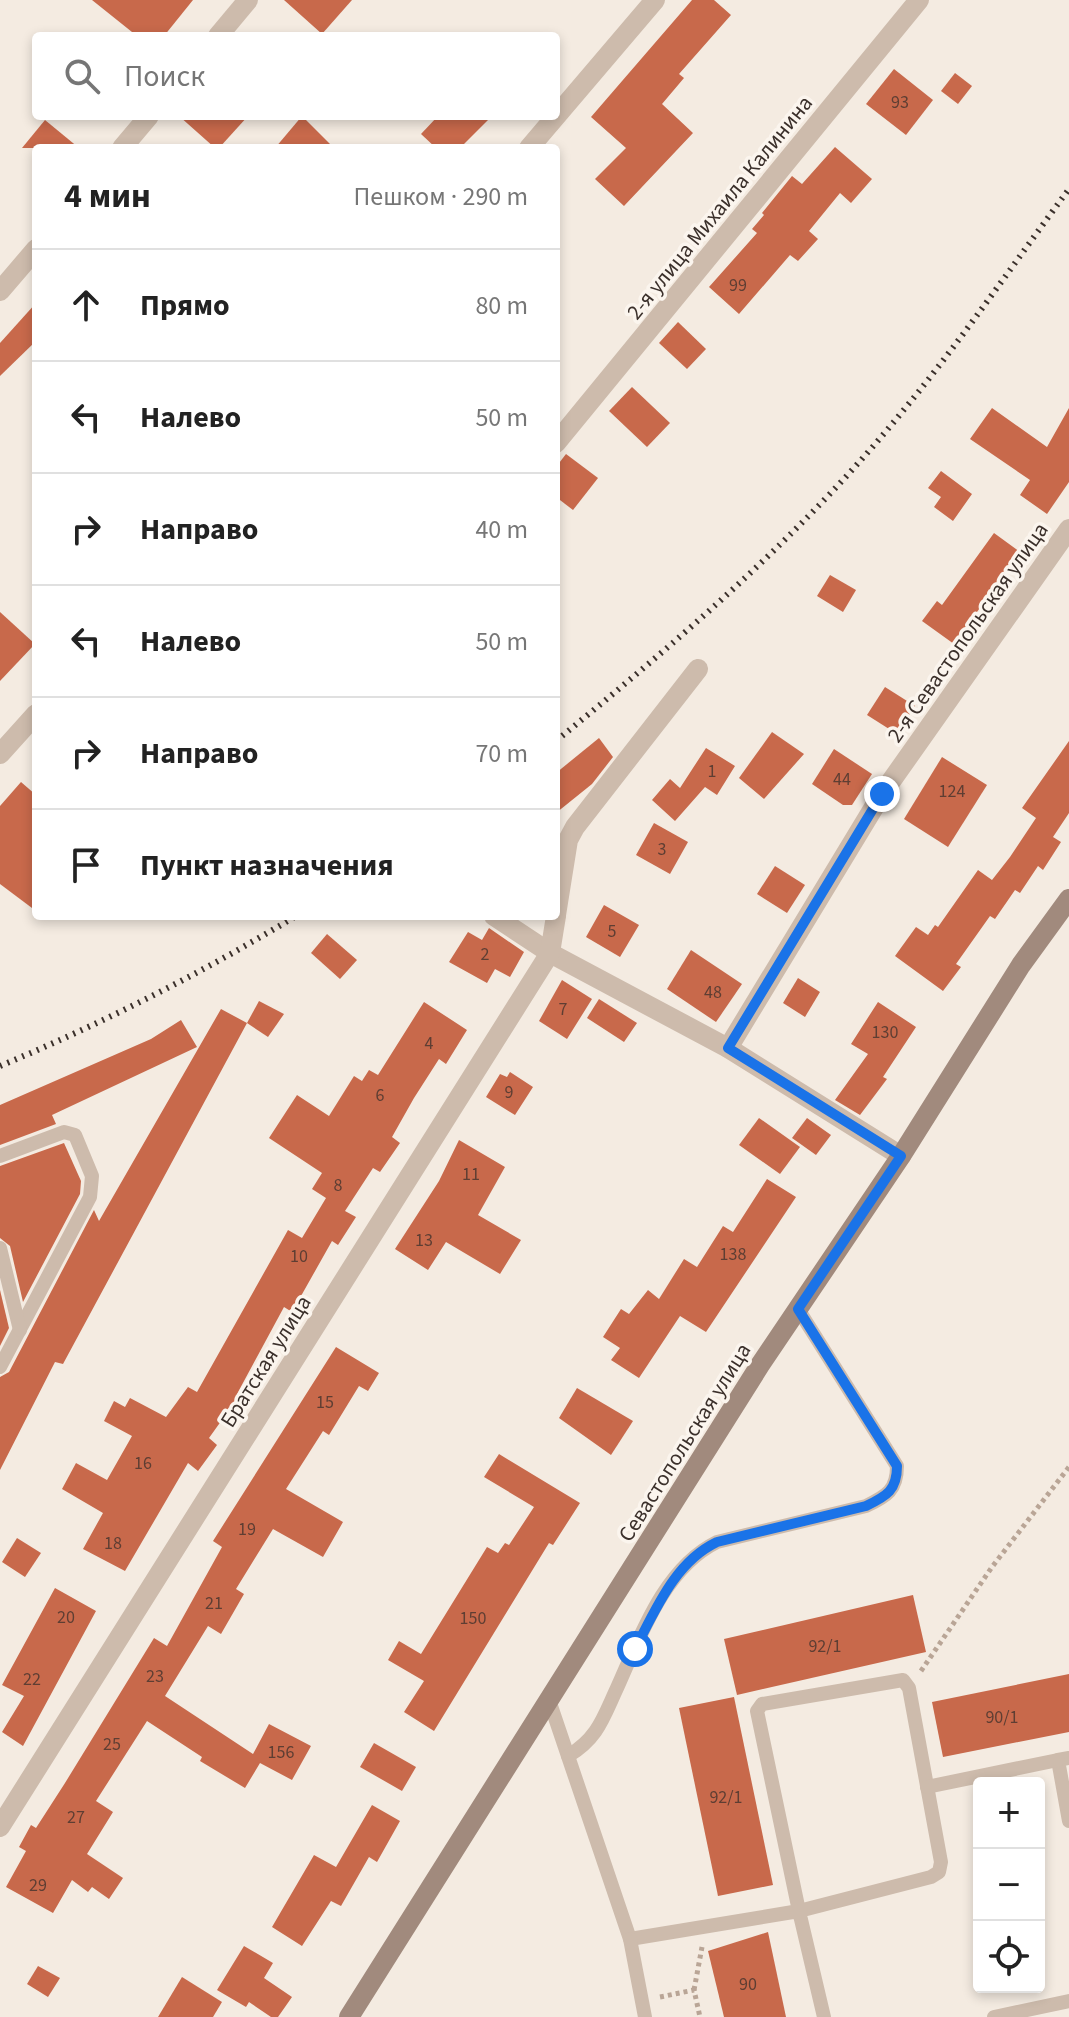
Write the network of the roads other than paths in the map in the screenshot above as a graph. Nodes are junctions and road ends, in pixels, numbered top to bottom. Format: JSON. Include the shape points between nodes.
{"nodes":[{"id":1,"x":248,"y":0,"type":"edge"},
{"id":2,"x":655,"y":0,"type":"edge"},
{"id":3,"x":919,"y":0,"type":"edge"},
{"id":4,"x":221,"y":32,"type":"edge"},
{"id":5,"x":560,"y":112,"type":"edge"},
{"id":6,"x":146,"y":120,"type":"edge"},
{"id":7,"x":553,"y":120,"type":"edge"},
{"id":8,"x":125,"y":144,"type":"edge"},
{"id":9,"x":532,"y":144,"type":"edge"},
{"id":10,"x":32,"y":254,"type":"edge"},
{"id":11,"x":0,"y":291,"type":"edge"},
{"id":12,"x":560,"y":438,"type":"edge"},
{"id":13,"x":1069,"y":529,"type":"edge"},
{"id":14,"x":698,"y":669,"type":"dead end"},
{"id":15,"x":32,"y":718,"type":"edge"},
{"id":16,"x":0,"y":754,"type":"edge"},
{"id":17,"x":560,"y":891,"type":"edge"},
{"id":18,"x":1069,"y":899,"type":"edge"},
{"id":19,"x":500,"y":920,"type":"edge"},
{"id":20,"x":555,"y":920,"type":"edge"},
{"id":21,"x":550,"y":953,"type":"junction"},
{"id":22,"x":728,"y":1048,"type":"junction"},
{"id":23,"x":0,"y":1156,"type":"edge"},
{"id":24,"x":901,"y":1156,"type":"junction"},
{"id":25,"x":0,"y":1248,"type":"edge"},
{"id":26,"x":798,"y":1309,"type":"junction"},
{"id":27,"x":20,"y":1330,"type":"junction"},
{"id":28,"x":0,"y":1367,"type":"edge"},
{"id":29,"x":550,"y":1703,"type":"junction"},
{"id":30,"x":568,"y":1756,"type":"junction"},
{"id":31,"x":1063,"y":1759,"type":"edge"},
{"id":32,"x":927,"y":1787,"type":"junction"},
{"id":33,"x":1069,"y":1821,"type":"edge"},
{"id":34,"x":0,"y":1827,"type":"edge"},
{"id":35,"x":799,"y":1911,"type":"junction"},
{"id":36,"x":630,"y":1939,"type":"junction"},
{"id":37,"x":1069,"y":2001,"type":"edge"},
{"id":38,"x":349,"y":2017,"type":"edge"},
{"id":39,"x":645,"y":2017,"type":"edge"},
{"id":40,"x":824,"y":2017,"type":"edge"},
{"id":41,"x":994,"y":2017,"type":"edge"}],
"edges":[{"from":1,"to":4,"type":"street"},
{"from":2,"to":5,"type":"street"},
{"from":3,"to":12,"type":"street","name":"2-я улица Михаила Калинина"},
{"from":6,"to":8,"type":"street"},
{"from":7,"to":9,"type":"street"},
{"from":10,"to":11,"type":"street"},
{"from":13,"to":22,"type":"street","name":"2-я Севастопольская улица","via":[[882,794]]},
{"from":14,"to":17,"type":"street","name":"Братская улица","via":[[575,827]]},
{"from":15,"to":16,"type":"street"},
{"from":18,"to":24,"type":"street","name":"Севастопольская улица","via":[[1021,965]]},
{"from":19,"to":21,"type":"street"},
{"from":20,"to":21,"type":"street","name":"Братская улица"},
{"from":21,"to":22,"type":"street"},
{"from":21,"to":34,"type":"street","name":"Братская улица"},
{"from":22,"to":24,"type":"street"},
{"from":23,"to":27,"type":"lane","via":[[64,1132],[75,1135],[92,1176],[90,1197]]},
{"from":24,"to":26,"type":"street","name":"Севастопольская улица"},
{"from":25,"to":27,"type":"lane"},
{"from":26,"to":29,"type":"street","name":"Севастопольская улица"},
{"from":26,"to":30,"type":"lane","via":[[897,1466],[897,1481],[888,1496],[866,1506],[701,1550],[660,1602],[595,1736]]},
{"from":27,"to":28,"type":"lane"},
{"from":29,"to":30,"type":"lane"},
{"from":29,"to":38,"type":"street","name":"Севастопольская улица"},
{"from":30,"to":36,"type":"lane"},
{"from":31,"to":32,"type":"lane"},
{"from":31,"to":33,"type":"lane"},
{"from":32,"to":35,"type":"lane","via":[[939,1872]]},
{"from":32,"to":35,"type":"lane","via":[[909,1688],[903,1680],[762,1704],[757,1711]]},
{"from":35,"to":36,"type":"lane"},
{"from":35,"to":40,"type":"lane"},
{"from":36,"to":39,"type":"lane"},
{"from":37,"to":41,"type":"lane"}]}
